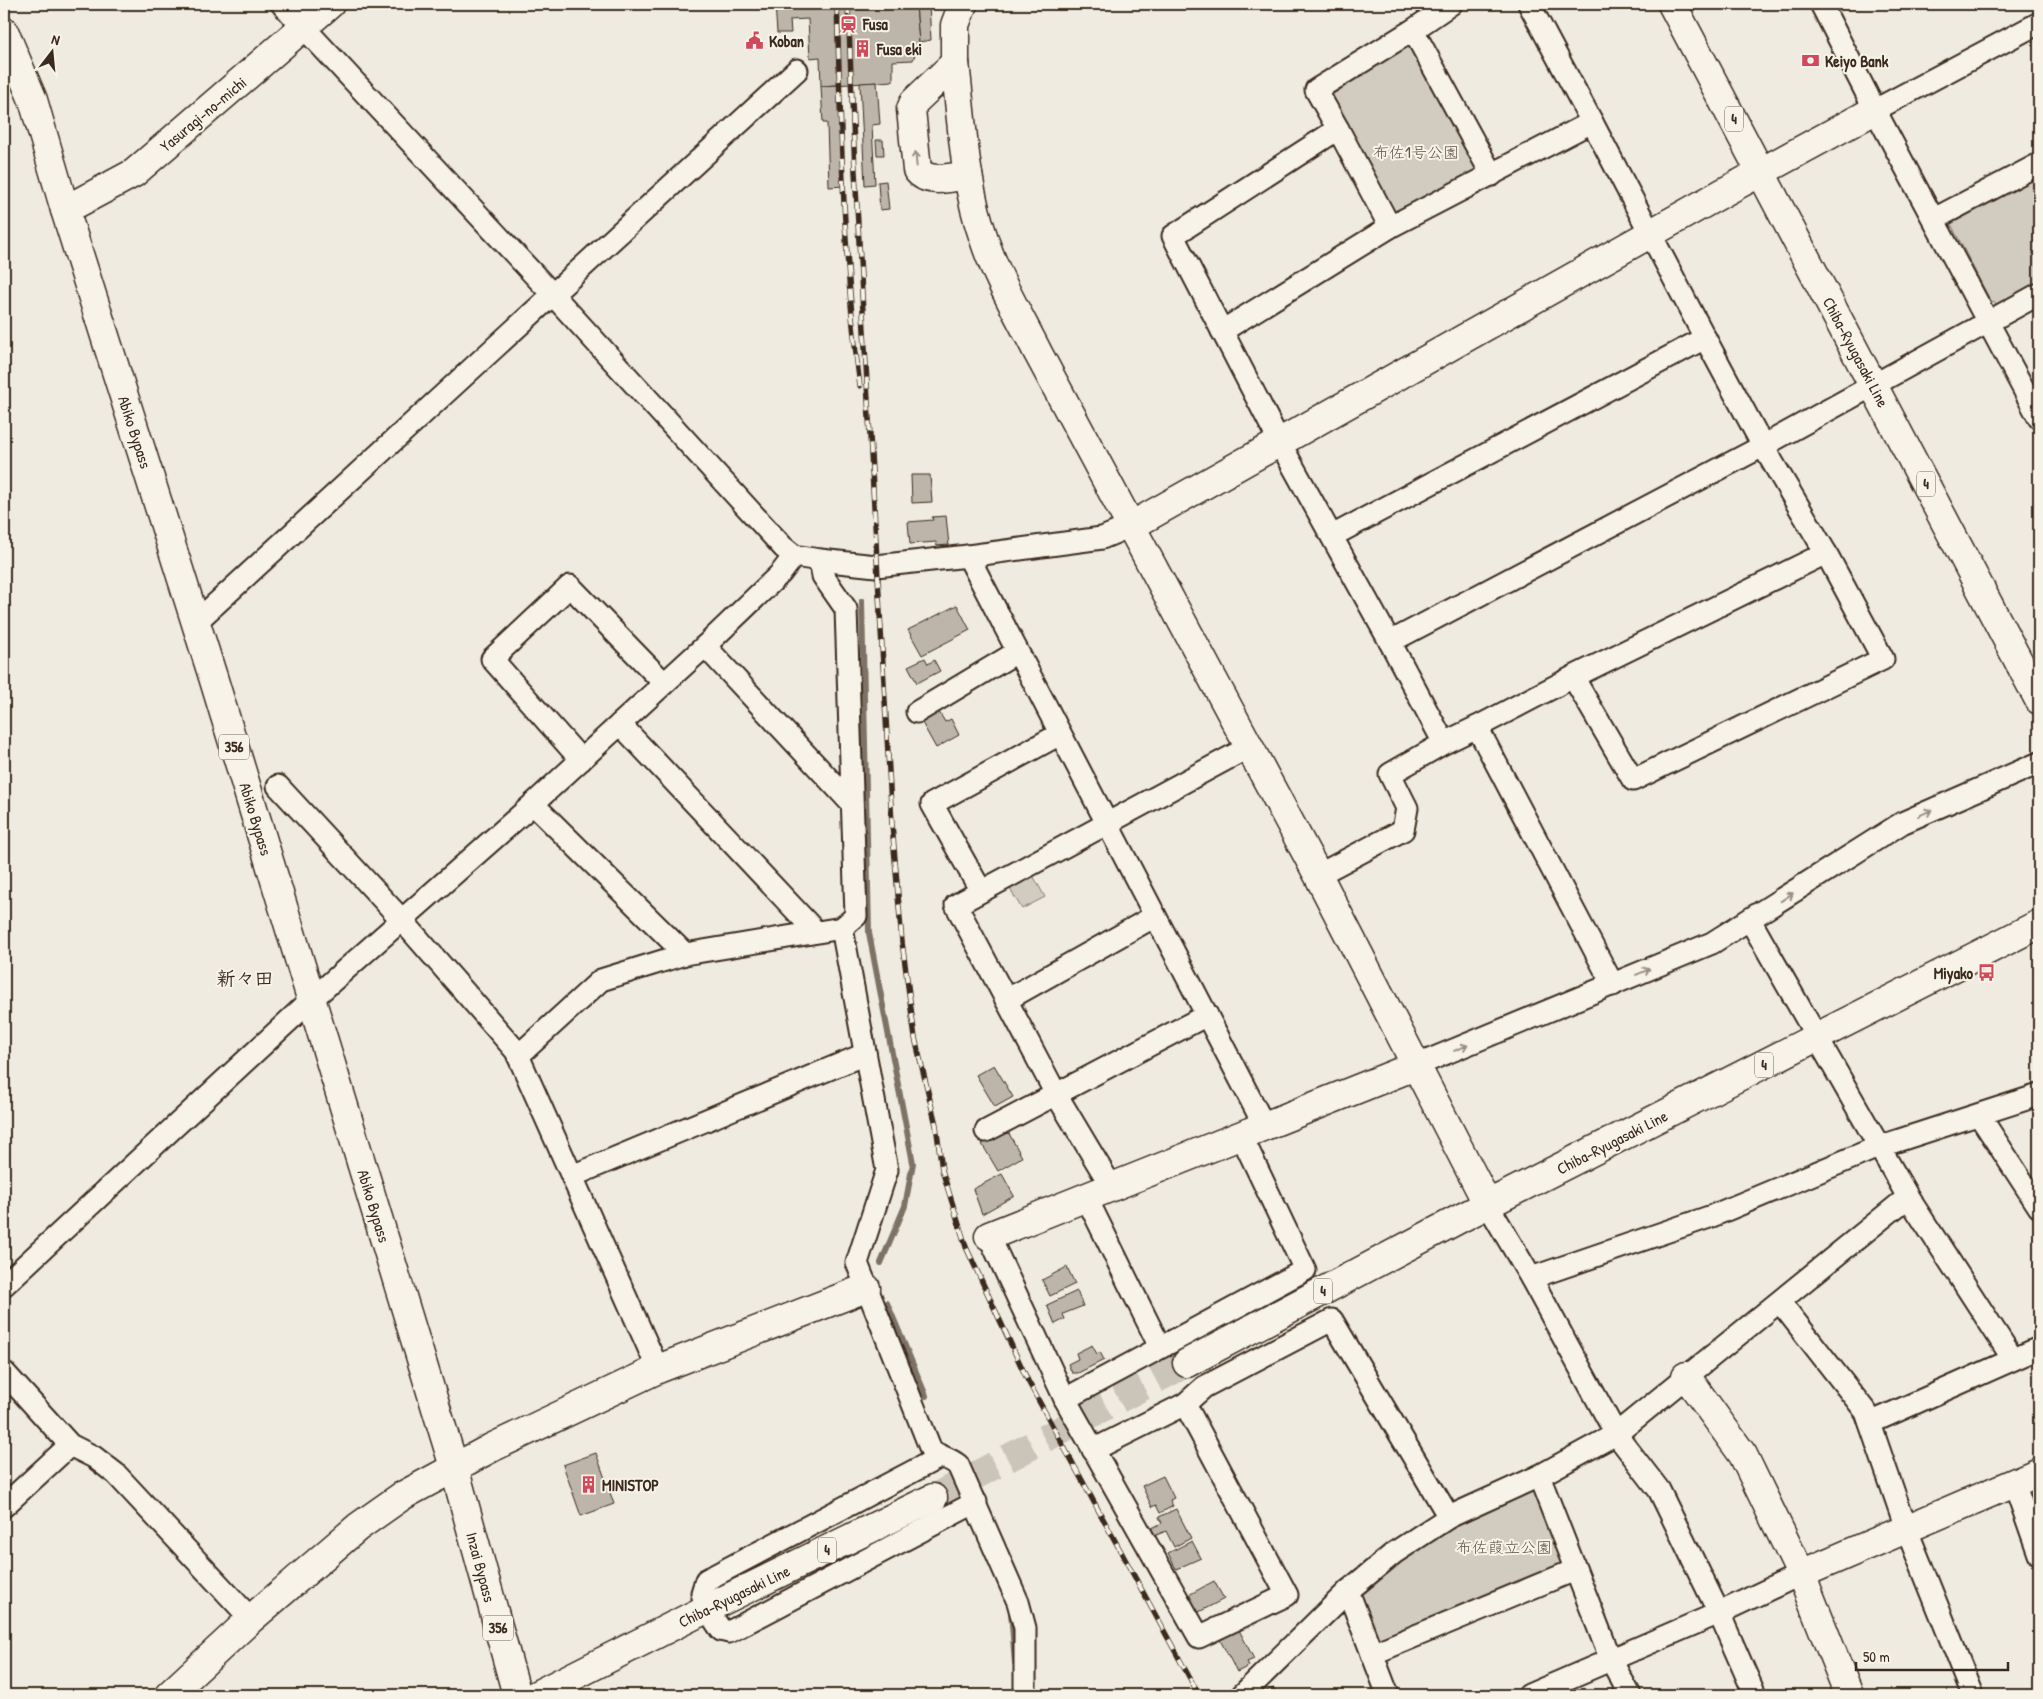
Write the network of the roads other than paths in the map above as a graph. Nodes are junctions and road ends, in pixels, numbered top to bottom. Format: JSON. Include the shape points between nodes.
{"nodes":[{"id":1,"x":282,"y":4,"type":"edge"},
{"id":2,"x":330,"y":4,"type":"edge"},
{"id":3,"x":963,"y":4,"type":"edge"},
{"id":4,"x":1451,"y":4,"type":"edge"},
{"id":5,"x":1529,"y":4,"type":"edge"},
{"id":6,"x":1672,"y":4,"type":"edge"},
{"id":7,"x":1821,"y":4,"type":"edge"},
{"id":8,"x":2039,"y":23,"type":"edge"},
{"id":9,"x":304,"y":28,"type":"junction"},
{"id":10,"x":4,"y":30,"type":"edge"},
{"id":11,"x":1413,"y":30,"type":"junction"},
{"id":12,"x":955,"y":63,"type":"junction"},
{"id":13,"x":797,"y":70,"type":"dead end"},
{"id":14,"x":1875,"y":110,"type":"junction"},
{"id":15,"x":1592,"y":122,"type":"junction"},
{"id":16,"x":1338,"y":129,"type":"junction"},
{"id":17,"x":2039,"y":164,"type":"edge"},
{"id":18,"x":1762,"y":171,"type":"junction"},
{"id":19,"x":968,"y":175,"type":"junction"},
{"id":20,"x":1492,"y":175,"type":"junction"},
{"id":21,"x":65,"y":210,"type":"junction"},
{"id":22,"x":1934,"y":219,"type":"junction"},
{"id":23,"x":1390,"y":227,"type":"junction"},
{"id":24,"x":1650,"y":234,"type":"junction"},
{"id":25,"x":553,"y":294,"type":"junction"},
{"id":26,"x":2039,"y":294,"type":"edge"},
{"id":27,"x":1987,"y":321,"type":"junction"},
{"id":28,"x":1222,"y":332,"type":"junction"},
{"id":29,"x":1705,"y":338,"type":"junction"},
{"id":30,"x":1874,"y":386,"type":"junction"},
{"id":31,"x":2039,"y":418,"type":"edge"},
{"id":32,"x":1280,"y":443,"type":"junction"},
{"id":33,"x":1763,"y":446,"type":"junction"},
{"id":34,"x":1131,"y":526,"type":"junction"},
{"id":35,"x":1332,"y":536,"type":"junction"},
{"id":36,"x":1826,"y":552,"type":"junction"},
{"id":37,"x":794,"y":556,"type":"junction"},
{"id":38,"x":968,"y":556,"type":"junction"},
{"id":39,"x":820,"y":560,"type":"junction"},
{"id":40,"x":195,"y":622,"type":"junction"},
{"id":41,"x":1390,"y":642,"type":"junction"},
{"id":42,"x":705,"y":646,"type":"junction"},
{"id":43,"x":1018,"y":652,"type":"junction"},
{"id":44,"x":1573,"y":677,"type":"junction"},
{"id":45,"x":664,"y":683,"type":"junction"},
{"id":46,"x":2039,"y":700,"type":"edge"},
{"id":47,"x":917,"y":712,"type":"dead end"},
{"id":48,"x":620,"y":724,"type":"junction"},
{"id":49,"x":1477,"y":727,"type":"junction"},
{"id":50,"x":1060,"y":734,"type":"junction"},
{"id":51,"x":1444,"y":743,"type":"junction"},
{"id":52,"x":1249,"y":747,"type":"junction"},
{"id":53,"x":581,"y":760,"type":"junction"},
{"id":54,"x":2039,"y":763,"type":"edge"},
{"id":55,"x":278,"y":786,"type":"dead end"},
{"id":56,"x":532,"y":804,"type":"junction"},
{"id":57,"x":852,"y":804,"type":"junction"},
{"id":58,"x":1107,"y":824,"type":"junction"},
{"id":59,"x":1318,"y":875,"type":"junction"},
{"id":60,"x":981,"y":891,"type":"junction"},
{"id":61,"x":1155,"y":916,"type":"junction"},
{"id":62,"x":401,"y":920,"type":"junction"},
{"id":63,"x":1750,"y":920,"type":"junction"},
{"id":64,"x":2039,"y":924,"type":"edge"},
{"id":65,"x":842,"y":928,"type":"junction"},
{"id":66,"x":816,"y":932,"type":"junction"},
{"id":67,"x":685,"y":954,"type":"junction"},
{"id":68,"x":1613,"y":985,"type":"junction"},
{"id":69,"x":1006,"y":1000,"type":"junction"},
{"id":70,"x":310,"y":1001,"type":"junction"},
{"id":71,"x":1206,"y":1015,"type":"junction"},
{"id":72,"x":1817,"y":1038,"type":"junction"},
{"id":73,"x":865,"y":1054,"type":"junction"},
{"id":74,"x":518,"y":1056,"type":"junction"},
{"id":75,"x":1416,"y":1066,"type":"junction"},
{"id":76,"x":1056,"y":1094,"type":"junction"},
{"id":77,"x":2039,"y":1095,"type":"edge"},
{"id":78,"x":1979,"y":1115,"type":"junction"},
{"id":79,"x":1252,"y":1130,"type":"junction"},
{"id":80,"x":986,"y":1131,"type":"dead end"},
{"id":81,"x":1878,"y":1147,"type":"junction"},
{"id":82,"x":572,"y":1176,"type":"junction"},
{"id":83,"x":1111,"y":1186,"type":"junction"},
{"id":84,"x":1086,"y":1197,"type":"junction"},
{"id":85,"x":1908,"y":1197,"type":"junction"},
{"id":86,"x":1488,"y":1205,"type":"junction"},
{"id":87,"x":2039,"y":1207,"type":"edge"},
{"id":88,"x":989,"y":1236,"type":"joint"},
{"id":89,"x":1531,"y":1278,"type":"junction"},
{"id":90,"x":4,"y":1285,"type":"edge"},
{"id":91,"x":866,"y":1288,"type":"junction"},
{"id":92,"x":1780,"y":1302,"type":"junction"},
{"id":93,"x":1160,"y":1347,"type":"junction"},
{"id":94,"x":2039,"y":1348,"type":"edge"},
{"id":95,"x":2013,"y":1359,"type":"junction"},
{"id":96,"x":1187,"y":1363,"type":"tunnel mouth"},
{"id":97,"x":658,"y":1369,"type":"junction"},
{"id":98,"x":4,"y":1372,"type":"edge"},
{"id":99,"x":1686,"y":1376,"type":"junction"},
{"id":100,"x":1065,"y":1398,"type":"junction"},
{"id":101,"x":1185,"y":1404,"type":"junction"},
{"id":102,"x":1870,"y":1423,"type":"junction"},
{"id":103,"x":1616,"y":1434,"type":"junction"},
{"id":104,"x":70,"y":1445,"type":"junction"},
{"id":105,"x":1093,"y":1450,"type":"junction"},
{"id":106,"x":940,"y":1457,"type":"junction"},
{"id":107,"x":454,"y":1467,"type":"junction"},
{"id":108,"x":2039,"y":1472,"type":"edge"},
{"id":109,"x":1539,"y":1476,"type":"junction"},
{"id":110,"x":2014,"y":1483,"type":"junction"},
{"id":111,"x":933,"y":1498,"type":"tunnel mouth"},
{"id":112,"x":976,"y":1502,"type":"junction"},
{"id":113,"x":4,"y":1506,"type":"edge"},
{"id":114,"x":1449,"y":1518,"type":"junction"},
{"id":115,"x":1906,"y":1528,"type":"junction"},
{"id":116,"x":2039,"y":1554,"type":"edge"},
{"id":117,"x":1575,"y":1570,"type":"junction"},
{"id":118,"x":1801,"y":1574,"type":"junction"},
{"id":119,"x":1348,"y":1591,"type":"junction"},
{"id":120,"x":707,"y":1609,"type":"junction"},
{"id":121,"x":1720,"y":1613,"type":"junction"},
{"id":122,"x":251,"y":1619,"type":"junction"},
{"id":123,"x":1372,"y":1654,"type":"junction"},
{"id":124,"x":1611,"y":1660,"type":"junction"},
{"id":125,"x":169,"y":1695,"type":"edge"},
{"id":126,"x":517,"y":1695,"type":"edge"},
{"id":127,"x":536,"y":1695,"type":"edge"},
{"id":128,"x":1025,"y":1695,"type":"edge"},
{"id":129,"x":1242,"y":1695,"type":"edge"},
{"id":130,"x":1388,"y":1695,"type":"edge"},
{"id":131,"x":1529,"y":1695,"type":"edge"},
{"id":132,"x":1630,"y":1695,"type":"edge"},
{"id":133,"x":1754,"y":1695,"type":"edge"},
{"id":134,"x":1849,"y":1695,"type":"edge"},
{"id":135,"x":1973,"y":1695,"type":"edge"}],
"edges":[{"from":1,"to":9,"type":"street"},
{"from":2,"to":9,"type":"main road","name":"Yasuragi-no-michi"},
{"from":3,"to":12,"type":"main road","via":[[955,25]]},
{"from":4,"to":11,"type":"street"},
{"from":5,"to":15,"type":"street"},
{"from":6,"to":18,"type":"main road","name":"Chiba-Ryugasaki Line","number":"4"},
{"from":7,"to":14,"type":"street"},
{"from":8,"to":14,"type":"street"},
{"from":9,"to":21,"type":"main road","name":"Yasuragi-no-michi","via":[[134,173]]},
{"from":9,"to":25,"type":"street"},
{"from":10,"to":21,"type":"main road","name":"Abiko Bypass","number":"356","via":[[33,100]]},
{"from":11,"to":16,"type":"street","via":[[1316,90]]},
{"from":11,"to":20,"type":"street"},
{"from":12,"to":19,"type":"main road"},
{"from":19,"to":12,"type":"main road","one_way":true,"via":[[930,180],[917,170],[914,102]]},
{"from":13,"to":25,"type":"street"},
{"from":14,"to":18,"type":"main road"},
{"from":14,"to":22,"type":"street"},
{"from":15,"to":20,"type":"street"},
{"from":15,"to":24,"type":"street"},
{"from":16,"to":23,"type":"street"},
{"from":16,"to":28,"type":"street","via":[[1173,236]]},
{"from":17,"to":22,"type":"street"},
{"from":18,"to":24,"type":"main road"},
{"from":18,"to":30,"type":"main road","name":"Chiba-Ryugasaki Line","number":"4"},
{"from":19,"to":34,"type":"main road","via":[[984,241],[1010,297]]},
{"from":20,"to":23,"type":"street"},
{"from":21,"to":40,"type":"main road","name":"Abiko Bypass","number":"356"},
{"from":22,"to":27,"type":"street"},
{"from":23,"to":28,"type":"street"},
{"from":24,"to":29,"type":"street"},
{"from":24,"to":32,"type":"main road"},
{"from":25,"to":37,"type":"street","via":[[783,548]]},
{"from":25,"to":40,"type":"street"},
{"from":26,"to":27,"type":"street"},
{"from":27,"to":30,"type":"street"},
{"from":27,"to":31,"type":"street"},
{"from":28,"to":32,"type":"street"},
{"from":29,"to":33,"type":"street"},
{"from":29,"to":35,"type":"street"},
{"from":30,"to":33,"type":"street"},
{"from":30,"to":46,"type":"main road","name":"Chiba-Ryugasaki Line","number":"4"},
{"from":32,"to":34,"type":"main road"},
{"from":32,"to":35,"type":"street"},
{"from":33,"to":36,"type":"street"},
{"from":33,"to":41,"type":"street"},
{"from":34,"to":38,"type":"street","via":[[1102,538]]},
{"from":34,"to":52,"type":"main road"},
{"from":35,"to":41,"type":"street"},
{"from":36,"to":44,"type":"street"},
{"from":36,"to":44,"type":"street","via":[[1883,659],[1632,780]]},
{"from":37,"to":39,"type":"street"},
{"from":37,"to":42,"type":"street","via":[[782,573]]},
{"from":38,"to":39,"type":"street","via":[[876,566]]},
{"from":38,"to":43,"type":"street"},
{"from":39,"to":57,"type":"street","via":[[823,576],[846,609]]},
{"from":40,"to":70,"type":"main road","name":"Abiko Bypass","number":"356"},
{"from":41,"to":51,"type":"street"},
{"from":42,"to":45,"type":"street"},
{"from":42,"to":57,"type":"street"},
{"from":43,"to":47,"type":"street"},
{"from":43,"to":50,"type":"street"},
{"from":44,"to":49,"type":"street"},
{"from":45,"to":48,"type":"street"},
{"from":45,"to":53,"type":"street","via":[[570,586],[492,659]]},
{"from":48,"to":53,"type":"street"},
{"from":48,"to":66,"type":"street"},
{"from":49,"to":51,"type":"street"},
{"from":49,"to":68,"type":"street"},
{"from":50,"to":58,"type":"street"},
{"from":50,"to":60,"type":"street","via":[[932,804]]},
{"from":51,"to":59,"type":"street","via":[[1390,774],[1407,808],[1403,830]]},
{"from":52,"to":58,"type":"street"},
{"from":52,"to":59,"type":"main road"},
{"from":53,"to":56,"type":"street"},
{"from":63,"to":54,"type":"street","one_way":true,"via":[[1902,823]]},
{"from":55,"to":62,"type":"street"},
{"from":56,"to":62,"type":"street"},
{"from":56,"to":67,"type":"street"},
{"from":57,"to":65,"type":"street","via":[[856,916]]},
{"from":58,"to":60,"type":"street"},
{"from":58,"to":61,"type":"street"},
{"from":59,"to":75,"type":"main road"},
{"from":60,"to":69,"type":"street","via":[[956,905]]},
{"from":61,"to":69,"type":"street"},
{"from":61,"to":71,"type":"street"},
{"from":62,"to":70,"type":"street"},
{"from":62,"to":74,"type":"street"},
{"from":68,"to":63,"type":"street","one_way":true,"via":[[1712,943]]},
{"from":63,"to":72,"type":"street"},
{"from":64,"to":72,"type":"main road","name":"Chiba-Ryugasaki Line","number":"4"},
{"from":65,"to":66,"type":"street"},
{"from":65,"to":73,"type":"street"},
{"from":66,"to":67,"type":"street"},
{"from":67,"to":74,"type":"street","via":[[601,980]]},
{"from":75,"to":68,"type":"street","one_way":true},
{"from":69,"to":76,"type":"street"},
{"from":70,"to":90,"type":"street"},
{"from":70,"to":107,"type":"main road","name":"Abiko Bypass","number":"356"},
{"from":71,"to":76,"type":"street"},
{"from":71,"to":79,"type":"street"},
{"from":72,"to":81,"type":"street"},
{"from":72,"to":86,"type":"main road","name":"Chiba-Ryugasaki Line","number":"4"},
{"from":73,"to":82,"type":"street"},
{"from":73,"to":91,"type":"street","via":[[887,1170],[857,1263]]},
{"from":74,"to":82,"type":"street"},
{"from":75,"to":79,"type":"main road"},
{"from":75,"to":86,"type":"main road"},
{"from":76,"to":80,"type":"street"},
{"from":76,"to":83,"type":"street"},
{"from":77,"to":78,"type":"street"},
{"from":78,"to":81,"type":"street"},
{"from":78,"to":87,"type":"street"},
{"from":79,"to":83,"type":"main road"},
{"from":79,"to":93,"type":"street","via":[[1305,1270]]},
{"from":81,"to":85,"type":"street"},
{"from":81,"to":89,"type":"street","via":[[1712,1216]]},
{"from":82,"to":97,"type":"street"},
{"from":83,"to":84,"type":"main road"},
{"from":84,"to":88,"type":"main road"},
{"from":84,"to":93,"type":"street"},
{"from":85,"to":92,"type":"street"},
{"from":85,"to":95,"type":"street"},
{"from":86,"to":89,"type":"street"},
{"from":86,"to":96,"type":"main road","name":"Chiba-Ryugasaki Line","number":"4"},
{"from":88,"to":100,"type":"street"},
{"from":89,"to":103,"type":"street"},
{"from":91,"to":97,"type":"main road"},
{"from":91,"to":106,"type":"street","via":[[931,1450]]},
{"from":92,"to":99,"type":"street"},
{"from":92,"to":102,"type":"street","via":[[1866,1412]]},
{"from":93,"to":100,"type":"street"},
{"from":94,"to":95,"type":"street"},
{"from":95,"to":102,"type":"street"},
{"from":97,"to":107,"type":"main road"},
{"from":98,"to":104,"type":"street"},
{"from":99,"to":103,"type":"street"},
{"from":99,"to":118,"type":"main road","via":[[1743,1455]]},
{"from":100,"to":105,"type":"street"},
{"from":101,"to":105,"type":"street"},
{"from":101,"to":105,"type":"street","via":[[1287,1595],[1199,1637]]},
{"from":101,"to":114,"type":"street","via":[[1204,1388],[1332,1320]]},
{"from":102,"to":115,"type":"street"},
{"from":103,"to":109,"type":"street"},
{"from":103,"to":121,"type":"street","via":[[1659,1490]]},
{"from":104,"to":113,"type":"street"},
{"from":104,"to":122,"type":"street","via":[[94,1457],[116,1474]]},
{"from":106,"to":112,"type":"street","via":[[958,1465]]},
{"from":106,"to":120,"type":"street","via":[[706,1580],[702,1592]]},
{"from":107,"to":122,"type":"main road","via":[[402,1496],[358,1527]]},
{"from":107,"to":126,"type":"main road","name":"Inzai Bypass","number":"356"},
{"from":108,"to":110,"type":"main road"},
{"from":109,"to":114,"type":"street"},
{"from":109,"to":117,"type":"street"},
{"from":110,"to":115,"type":"main road"},
{"from":110,"to":116,"type":"street"},
{"from":111,"to":120,"type":"main road","name":"Chiba-Ryugasaki Line","number":"4"},
{"from":112,"to":120,"type":"street","via":[[729,1632],[721,1630]]},
{"from":112,"to":128,"type":"street","via":[[1026,1628]]},
{"from":114,"to":119,"type":"street","via":[[1394,1553]]},
{"from":115,"to":118,"type":"main road"},
{"from":115,"to":135,"type":"street"},
{"from":117,"to":123,"type":"street"},
{"from":117,"to":124,"type":"street"},
{"from":118,"to":121,"type":"street"},
{"from":118,"to":134,"type":"main road"},
{"from":119,"to":123,"type":"street"},
{"from":119,"to":129,"type":"street"},
{"from":120,"to":127,"type":"main road","name":"Chiba-Ryugasaki Line","number":"4"},
{"from":121,"to":124,"type":"street"},
{"from":121,"to":133,"type":"street"},
{"from":122,"to":125,"type":"main road"},
{"from":123,"to":130,"type":"street"},
{"from":124,"to":131,"type":"street"},
{"from":124,"to":132,"type":"street"}]}
